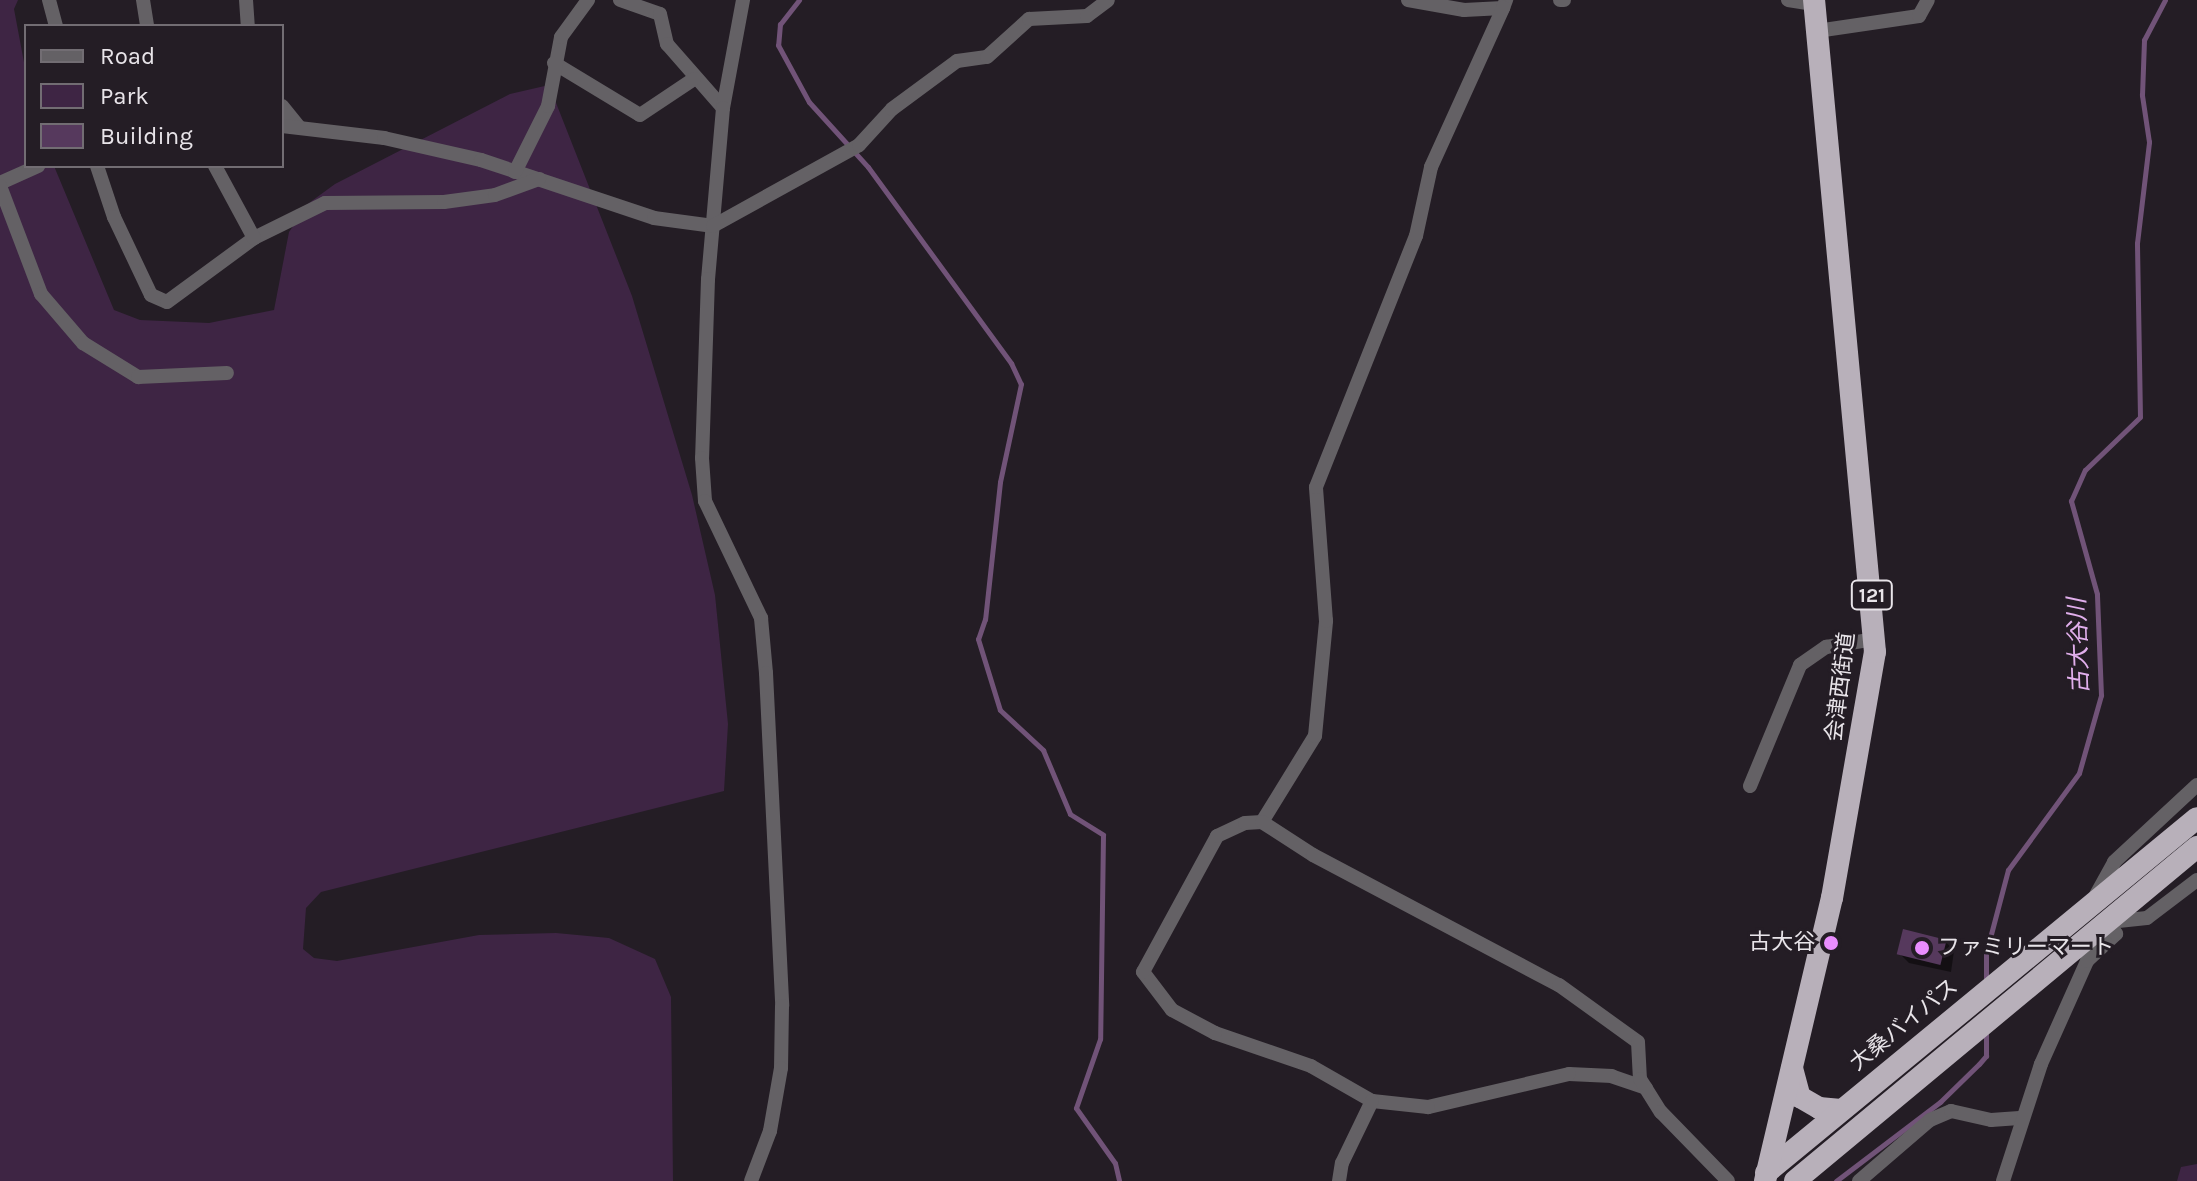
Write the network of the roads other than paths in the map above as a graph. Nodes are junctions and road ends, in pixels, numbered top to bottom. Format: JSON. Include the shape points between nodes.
{"nodes":[{"id":1,"x":49,"y":0,"type":"edge"},
{"id":2,"x":143,"y":0,"type":"edge"},
{"id":3,"x":246,"y":0,"type":"edge"},
{"id":4,"x":588,"y":0,"type":"edge"},
{"id":5,"x":620,"y":0,"type":"edge"},
{"id":6,"x":743,"y":0,"type":"edge"},
{"id":7,"x":1108,"y":0,"type":"edge"},
{"id":8,"x":1408,"y":0,"type":"edge"},
{"id":9,"x":1788,"y":0,"type":"edge"},
{"id":10,"x":1928,"y":0,"type":"edge"},
{"id":11,"x":1814,"y":2,"type":"edge"},
{"id":12,"x":1505,"y":4,"type":"edge"},
{"id":13,"x":55,"y":24,"type":"edge"},
{"id":14,"x":147,"y":24,"type":"edge"},
{"id":15,"x":248,"y":24,"type":"edge"},
{"id":16,"x":1817,"y":31,"type":"junction"},
{"id":17,"x":554,"y":63,"type":"junction"},
{"id":18,"x":694,"y":79,"type":"junction"},
{"id":19,"x":284,"y":108,"type":"edge"},
{"id":20,"x":723,"y":108,"type":"junction"},
{"id":21,"x":284,"y":126,"type":"edge"},
{"id":22,"x":299,"y":127,"type":"junction"},
{"id":23,"x":34,"y":168,"type":"edge"},
{"id":24,"x":98,"y":168,"type":"edge"},
{"id":25,"x":216,"y":168,"type":"edge"},
{"id":26,"x":515,"y":172,"type":"junction"},
{"id":27,"x":539,"y":179,"type":"junction"},
{"id":28,"x":0,"y":185,"type":"edge"},
{"id":29,"x":713,"y":226,"type":"junction"},
{"id":30,"x":254,"y":238,"type":"junction"},
{"id":31,"x":227,"y":373,"type":"dead end"},
{"id":32,"x":1875,"y":639,"type":"junction"},
{"id":33,"x":2197,"y":785,"type":"edge"},
{"id":34,"x":1750,"y":786,"type":"dead end"},
{"id":35,"x":2197,"y":818,"type":"edge"},
{"id":36,"x":1262,"y":822,"type":"junction"},
{"id":37,"x":2197,"y":847,"type":"edge"},
{"id":38,"x":2197,"y":880,"type":"edge"},
{"id":39,"x":2092,"y":903,"type":"junction"},
{"id":40,"x":2073,"y":919,"type":"junction"},
{"id":41,"x":2109,"y":922,"type":"junction"},
{"id":42,"x":1791,"y":1059,"type":"junction"},
{"id":43,"x":1646,"y":1088,"type":"junction"},
{"id":44,"x":1372,"y":1101,"type":"junction"},
{"id":45,"x":1841,"y":1110,"type":"junction"},
{"id":46,"x":2023,"y":1118,"type":"junction"},
{"id":47,"x":1763,"y":1178,"type":"edge"},
{"id":48,"x":751,"y":1181,"type":"edge"},
{"id":49,"x":1339,"y":1181,"type":"edge"},
{"id":50,"x":1728,"y":1181,"type":"edge"},
{"id":51,"x":1795,"y":1181,"type":"edge"},
{"id":52,"x":1859,"y":1181,"type":"edge"},
{"id":53,"x":2003,"y":1181,"type":"edge"}],
"edges":[{"from":1,"to":13,"type":"street"},
{"from":2,"to":14,"type":"street"},
{"from":3,"to":15,"type":"street"},
{"from":4,"to":17,"type":"street","via":[[561,37]]},
{"from":5,"to":18,"type":"street","via":[[660,14],[667,44]]},
{"from":6,"to":20,"type":"street"},
{"from":7,"to":29,"type":"street","via":[[1087,16],[1029,19],[987,57],[957,61],[892,109],[859,145]]},
{"from":8,"to":12,"type":"street","via":[[1464,10]]},
{"from":9,"to":11,"type":"street"},
{"from":10,"to":16,"type":"street","via":[[1919,16]]},
{"from":11,"to":16,"type":"highway","name":"会津西街道","number":"121"},
{"from":12,"to":36,"type":"street","via":[[1431,167],[1416,236],[1316,487],[1326,621],[1315,736]]},
{"from":16,"to":32,"type":"highway","name":"会津西街道","number":"121"},
{"from":17,"to":18,"type":"street","via":[[640,115]]},
{"from":17,"to":26,"type":"street","via":[[548,106]]},
{"from":18,"to":20,"type":"street"},
{"from":19,"to":22,"type":"street"},
{"from":20,"to":29,"type":"street"},
{"from":21,"to":22,"type":"street"},
{"from":22,"to":26,"type":"street","via":[[384,138]]},
{"from":23,"to":28,"type":"street"},
{"from":24,"to":30,"type":"street","via":[[151,295],[167,302]]},
{"from":25,"to":30,"type":"street"},
{"from":26,"to":27,"type":"street"},
{"from":27,"to":29,"type":"street","via":[[654,218]]},
{"from":27,"to":30,"type":"street","via":[[495,195],[444,202],[325,203]]},
{"from":28,"to":31,"type":"street","via":[[41,294],[83,343],[138,377]]},
{"from":29,"to":48,"type":"street","via":[[705,501],[761,618],[782,1006],[781,1068],[770,1131]]},
{"from":32,"to":34,"type":"street","via":[[1826,647],[1800,665]]},
{"from":32,"to":42,"type":"highway","name":"会津西街道","number":"121","via":[[1832,898]]},
{"from":33,"to":39,"type":"street","via":[[2114,862]]},
{"from":35,"to":39,"type":"highway","name":"大桑バイパス","number":"121"},
{"from":36,"to":43,"type":"street","via":[[1313,855],[1449,922],[1559,985],[1638,1042],[1640,1079]]},
{"from":36,"to":44,"type":"street","via":[[1245,823],[1217,836],[1143,972],[1172,1010],[1215,1033],[1311,1066]]},
{"from":37,"to":41,"type":"highway"},
{"from":38,"to":41,"type":"street","via":[[2147,918]]},
{"from":39,"to":40,"type":"highway","name":"大桑バイパス","number":"121"},
{"from":40,"to":41,"type":"street"},
{"from":40,"to":45,"type":"highway","name":"大桑バイパス","number":"121"},
{"from":41,"to":46,"type":"street","via":[[2116,934],[2087,961]]},
{"from":41,"to":51,"type":"highway"},
{"from":42,"to":45,"type":"highway","via":[[1800,1097],[1819,1108]]},
{"from":42,"to":47,"type":"highway","name":"会津西街道","number":"121"},
{"from":43,"to":44,"type":"street","via":[[1612,1076],[1569,1074],[1428,1107]]},
{"from":43,"to":50,"type":"street","via":[[1661,1112]]},
{"from":44,"to":49,"type":"street","via":[[1342,1163]]},
{"from":45,"to":47,"type":"highway","name":"大桑バイパス","number":"121"},
{"from":46,"to":52,"type":"street","via":[[1991,1120],[1951,1111],[1930,1120]]},
{"from":46,"to":53,"type":"street"}]}
